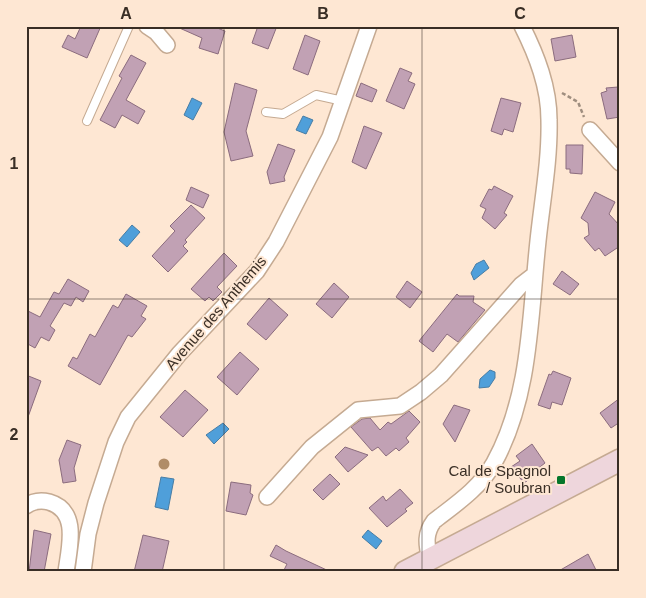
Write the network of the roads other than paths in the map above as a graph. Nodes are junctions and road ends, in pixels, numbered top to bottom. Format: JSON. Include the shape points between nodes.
{"nodes":[{"id":1,"x":129,"y":26,"type":"edge"},
{"id":2,"x":146,"y":26,"type":"edge"},
{"id":3,"x":369,"y":26,"type":"edge"},
{"id":4,"x":522,"y":26,"type":"edge"},
{"id":5,"x":167,"y":45,"type":"dead end"},
{"id":6,"x":343,"y":101,"type":"junction"},
{"id":7,"x":266,"y":112,"type":"dead end"},
{"id":8,"x":87,"y":121,"type":"dead end"},
{"id":9,"x":590,"y":130,"type":"road end"},
{"id":10,"x":620,"y":163,"type":"edge"},
{"id":11,"x":534,"y":275,"type":"junction"},
{"id":12,"x":620,"y":460,"type":"edge"},
{"id":13,"x":267,"y":497,"type":"dead end"},
{"id":14,"x":26,"y":506,"type":"edge"},
{"id":15,"x":430,"y":559,"type":"junction"},
{"id":16,"x":66,"y":572,"type":"edge"},
{"id":17,"x":83,"y":572,"type":"edge"},
{"id":18,"x":405,"y":572,"type":"edge"}],
"edges":[{"from":1,"to":8,"type":"lane"},
{"from":2,"to":5,"type":"street"},
{"from":3,"to":6,"type":"street","name":"Avenue des Anthemis"},
{"from":4,"to":11,"type":"street","via":[[535,51],[545,83],[549,120]]},
{"from":6,"to":7,"type":"lane","via":[[316,95],[283,114]]},
{"from":6,"to":17,"type":"street","name":"Avenue des Anthemis","via":[[316,168],[292,215],[257,271],[179,354],[128,417],[116,442],[96,503]]},
{"from":9,"to":10,"type":"street"},
{"from":11,"to":13,"type":"street","via":[[521,285],[441,375],[400,406],[358,410],[312,447]]},
{"from":11,"to":15,"type":"street","via":[[532,322],[511,426],[485,479],[429,528],[426,538]]},
{"from":12,"to":15,"type":"main road"},
{"from":14,"to":16,"type":"street","via":[[39,500],[48,502],[63,510],[68,517],[70,535]]},
{"from":15,"to":18,"type":"main road"}]}
